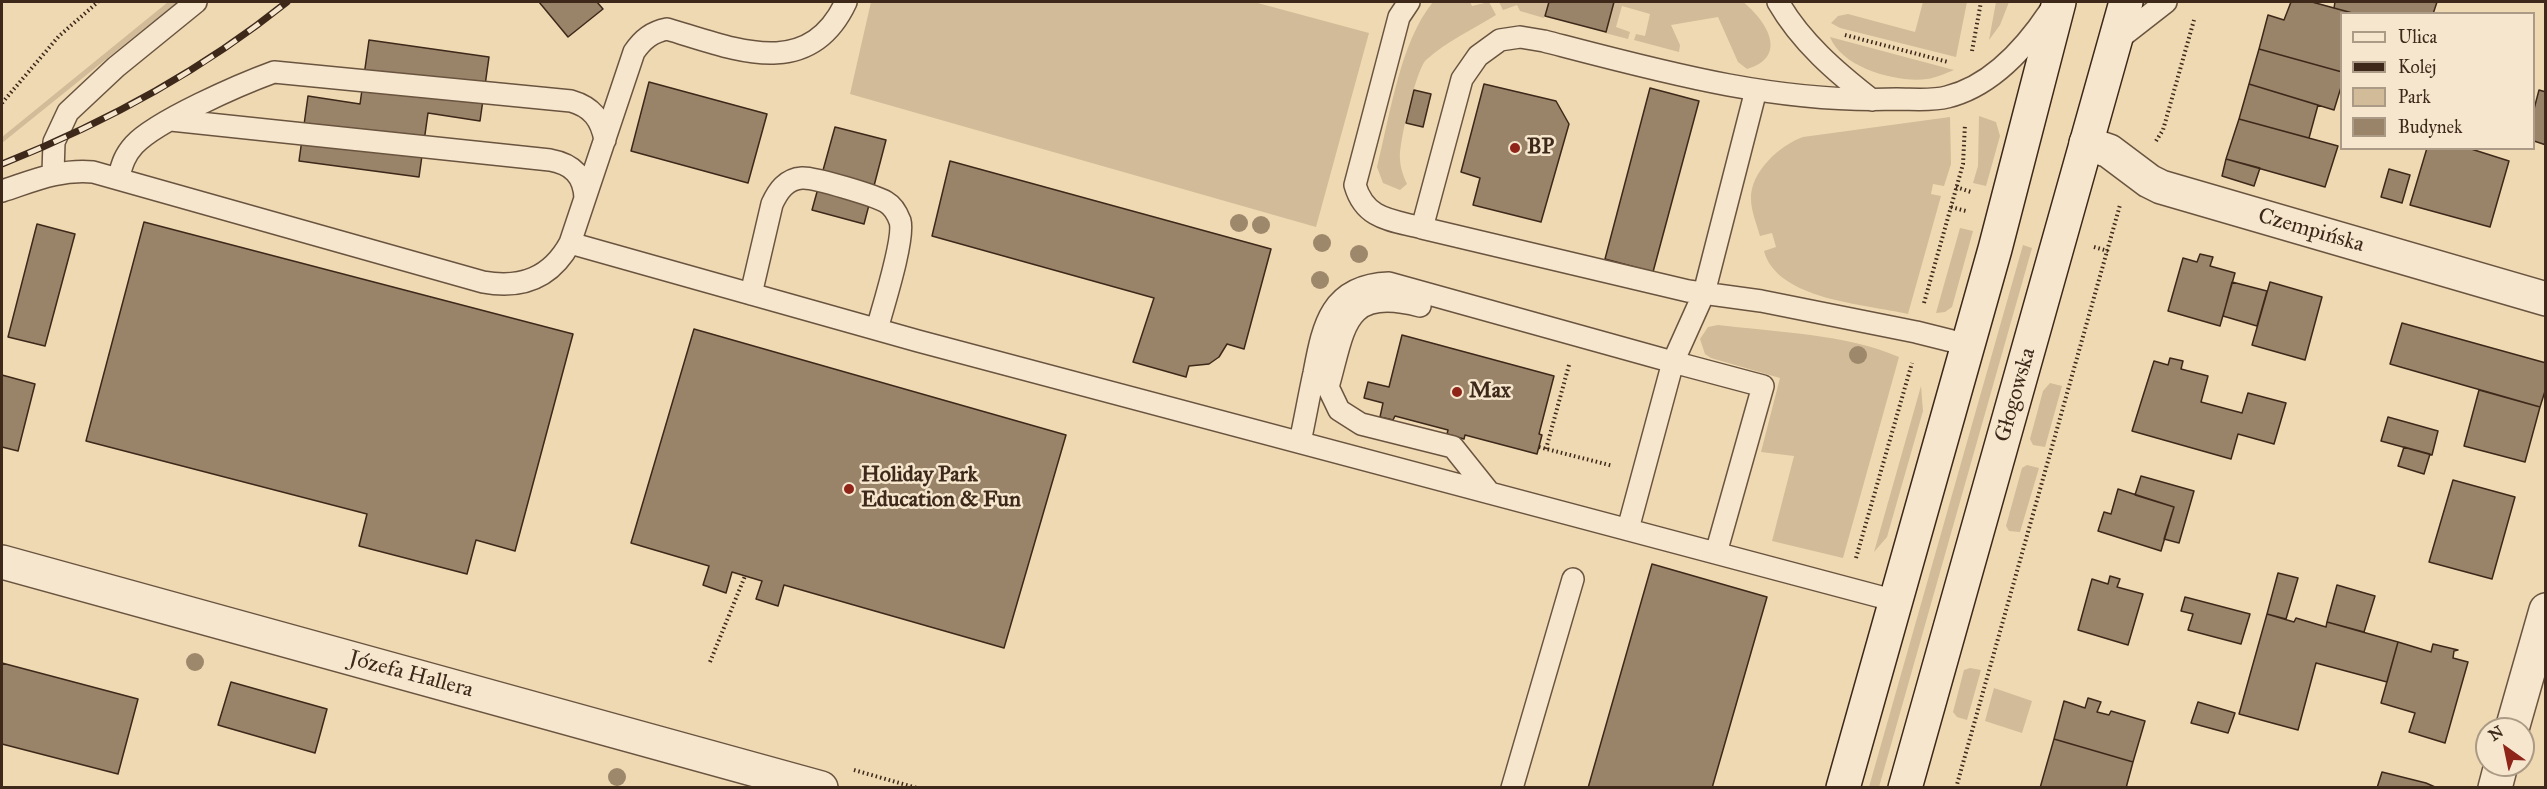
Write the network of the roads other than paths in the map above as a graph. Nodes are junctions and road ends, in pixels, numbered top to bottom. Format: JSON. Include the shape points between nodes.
{"nodes":[{"id":1,"x":196,"y":2,"type":"edge"},
{"id":2,"x":846,"y":2,"type":"edge"},
{"id":3,"x":1408,"y":2,"type":"edge"},
{"id":4,"x":2058,"y":2,"type":"edge"},
{"id":5,"x":2126,"y":2,"type":"edge"},
{"id":6,"x":2166,"y":2,"type":"edge"},
{"id":7,"x":1783,"y":10,"type":"edge"},
{"id":8,"x":2115,"y":42,"type":"junction"},
{"id":9,"x":1756,"y":90,"type":"junction"},
{"id":10,"x":1872,"y":100,"type":"junction"},
{"id":11,"x":171,"y":120,"type":"junction"},
{"id":12,"x":605,"y":140,"type":"junction"},
{"id":13,"x":2086,"y":143,"type":"junction"},
{"id":14,"x":53,"y":173,"type":"junction"},
{"id":15,"x":118,"y":179,"type":"junction"},
{"id":16,"x":22,"y":184,"type":"junction"},
{"id":17,"x":2,"y":191,"type":"edge"},
{"id":18,"x":585,"y":198,"type":"junction"},
{"id":19,"x":2,"y":206,"type":"edge"},
{"id":20,"x":1422,"y":228,"type":"junction"},
{"id":21,"x":570,"y":243,"type":"junction"},
{"id":22,"x":1704,"y":293,"type":"junction"},
{"id":23,"x":751,"y":294,"type":"junction"},
{"id":24,"x":2546,"y":299,"type":"edge"},
{"id":25,"x":1476,"y":307,"type":"junction"},
{"id":26,"x":877,"y":329,"type":"junction"},
{"id":27,"x":1968,"y":345,"type":"junction"},
{"id":28,"x":1674,"y":362,"type":"junction"},
{"id":29,"x":1300,"y":442,"type":"junction"},
{"id":30,"x":1489,"y":492,"type":"junction"},
{"id":31,"x":1628,"y":529,"type":"junction"},
{"id":32,"x":1716,"y":553,"type":"junction"},
{"id":33,"x":2,"y":562,"type":"edge"},
{"id":34,"x":1573,"y":579,"type":"dead end"},
{"id":35,"x":1896,"y":601,"type":"junction"},
{"id":36,"x":2546,"y":610,"type":"edge"},
{"id":37,"x":2515,"y":717,"type":"edge"},
{"id":38,"x":801,"y":785,"type":"edge"},
{"id":39,"x":1512,"y":788,"type":"edge"},
{"id":40,"x":1843,"y":788,"type":"edge"},
{"id":41,"x":1905,"y":788,"type":"edge"}],
"edges":[{"from":1,"to":14,"type":"lane","via":[[68,112],[54,142]]},
{"from":2,"to":12,"type":"lane","via":[[831,26],[817,38],[786,52],[753,54],[667,29],[649,36],[634,52]]},
{"from":3,"to":20,"type":"lane","via":[[1399,17],[1355,185],[1359,200],[1368,210]]},
{"from":4,"to":10,"type":"lane","via":[[2011,60],[1988,78],[1947,97]]},
{"from":4,"to":27,"type":"main road"},
{"from":5,"to":8,"type":"main road","name":"Głogowska"},
{"from":6,"to":8,"type":"lane"},
{"from":7,"to":10,"type":"lane","via":[[1834,71]]},
{"from":8,"to":13,"type":"main road","name":"Głogowska"},
{"from":9,"to":10,"type":"lane","via":[[1814,99]]},
{"from":9,"to":20,"type":"lane","via":[[1544,41],[1520,37],[1500,40],[1478,56],[1462,79]]},
{"from":9,"to":22,"type":"lane"},
{"from":11,"to":12,"type":"lane","via":[[250,81],[284,71],[570,101],[595,114]]},
{"from":11,"to":15,"type":"lane","via":[[135,144],[124,158]]},
{"from":11,"to":18,"type":"lane","via":[[550,160],[575,170]]},
{"from":12,"to":18,"type":"lane"},
{"from":13,"to":24,"type":"main road","name":"Czempińska","via":[[2109,151],[2161,187]]},
{"from":13,"to":41,"type":"main road","name":"Głogowska"},
{"from":14,"to":15,"type":"lane","via":[[83,171]]},
{"from":14,"to":16,"type":"lane"},
{"from":15,"to":21,"type":"lane","via":[[503,285],[523,284],[542,276],[564,255]]},
{"from":16,"to":17,"type":"lane"},
{"from":16,"to":19,"type":"lane"},
{"from":18,"to":21,"type":"lane"},
{"from":20,"to":22,"type":"lane"},
{"from":21,"to":23,"type":"lane"},
{"from":22,"to":27,"type":"lane","via":[[1761,300]]},
{"from":22,"to":28,"type":"lane"},
{"from":23,"to":26,"type":"lane"},
{"from":23,"to":26,"type":"lane","via":[[778,191],[788,182],[814,179],[879,198],[896,212],[901,232]]},
{"from":25,"to":28,"type":"lane"},
{"from":25,"to":29,"type":"lane","via":[[1389,283],[1369,284],[1353,291],[1339,302],[1323,327]]},
{"from":25,"to":30,"type":"lane","via":[[1443,312],[1394,299],[1366,304],[1348,317],[1328,387],[1339,410],[1361,424],[1454,447]]},
{"from":26,"to":29,"type":"lane"},
{"from":27,"to":35,"type":"main road"},
{"from":28,"to":31,"type":"lane"},
{"from":28,"to":32,"type":"lane","via":[[1763,386]]},
{"from":29,"to":30,"type":"lane"},
{"from":30,"to":31,"type":"lane"},
{"from":31,"to":32,"type":"lane"},
{"from":32,"to":35,"type":"lane"},
{"from":33,"to":38,"type":"main road","name":"Józefa Hallera"},
{"from":34,"to":39,"type":"lane"},
{"from":35,"to":40,"type":"main road"},
{"from":36,"to":37,"type":"main road"}]}
